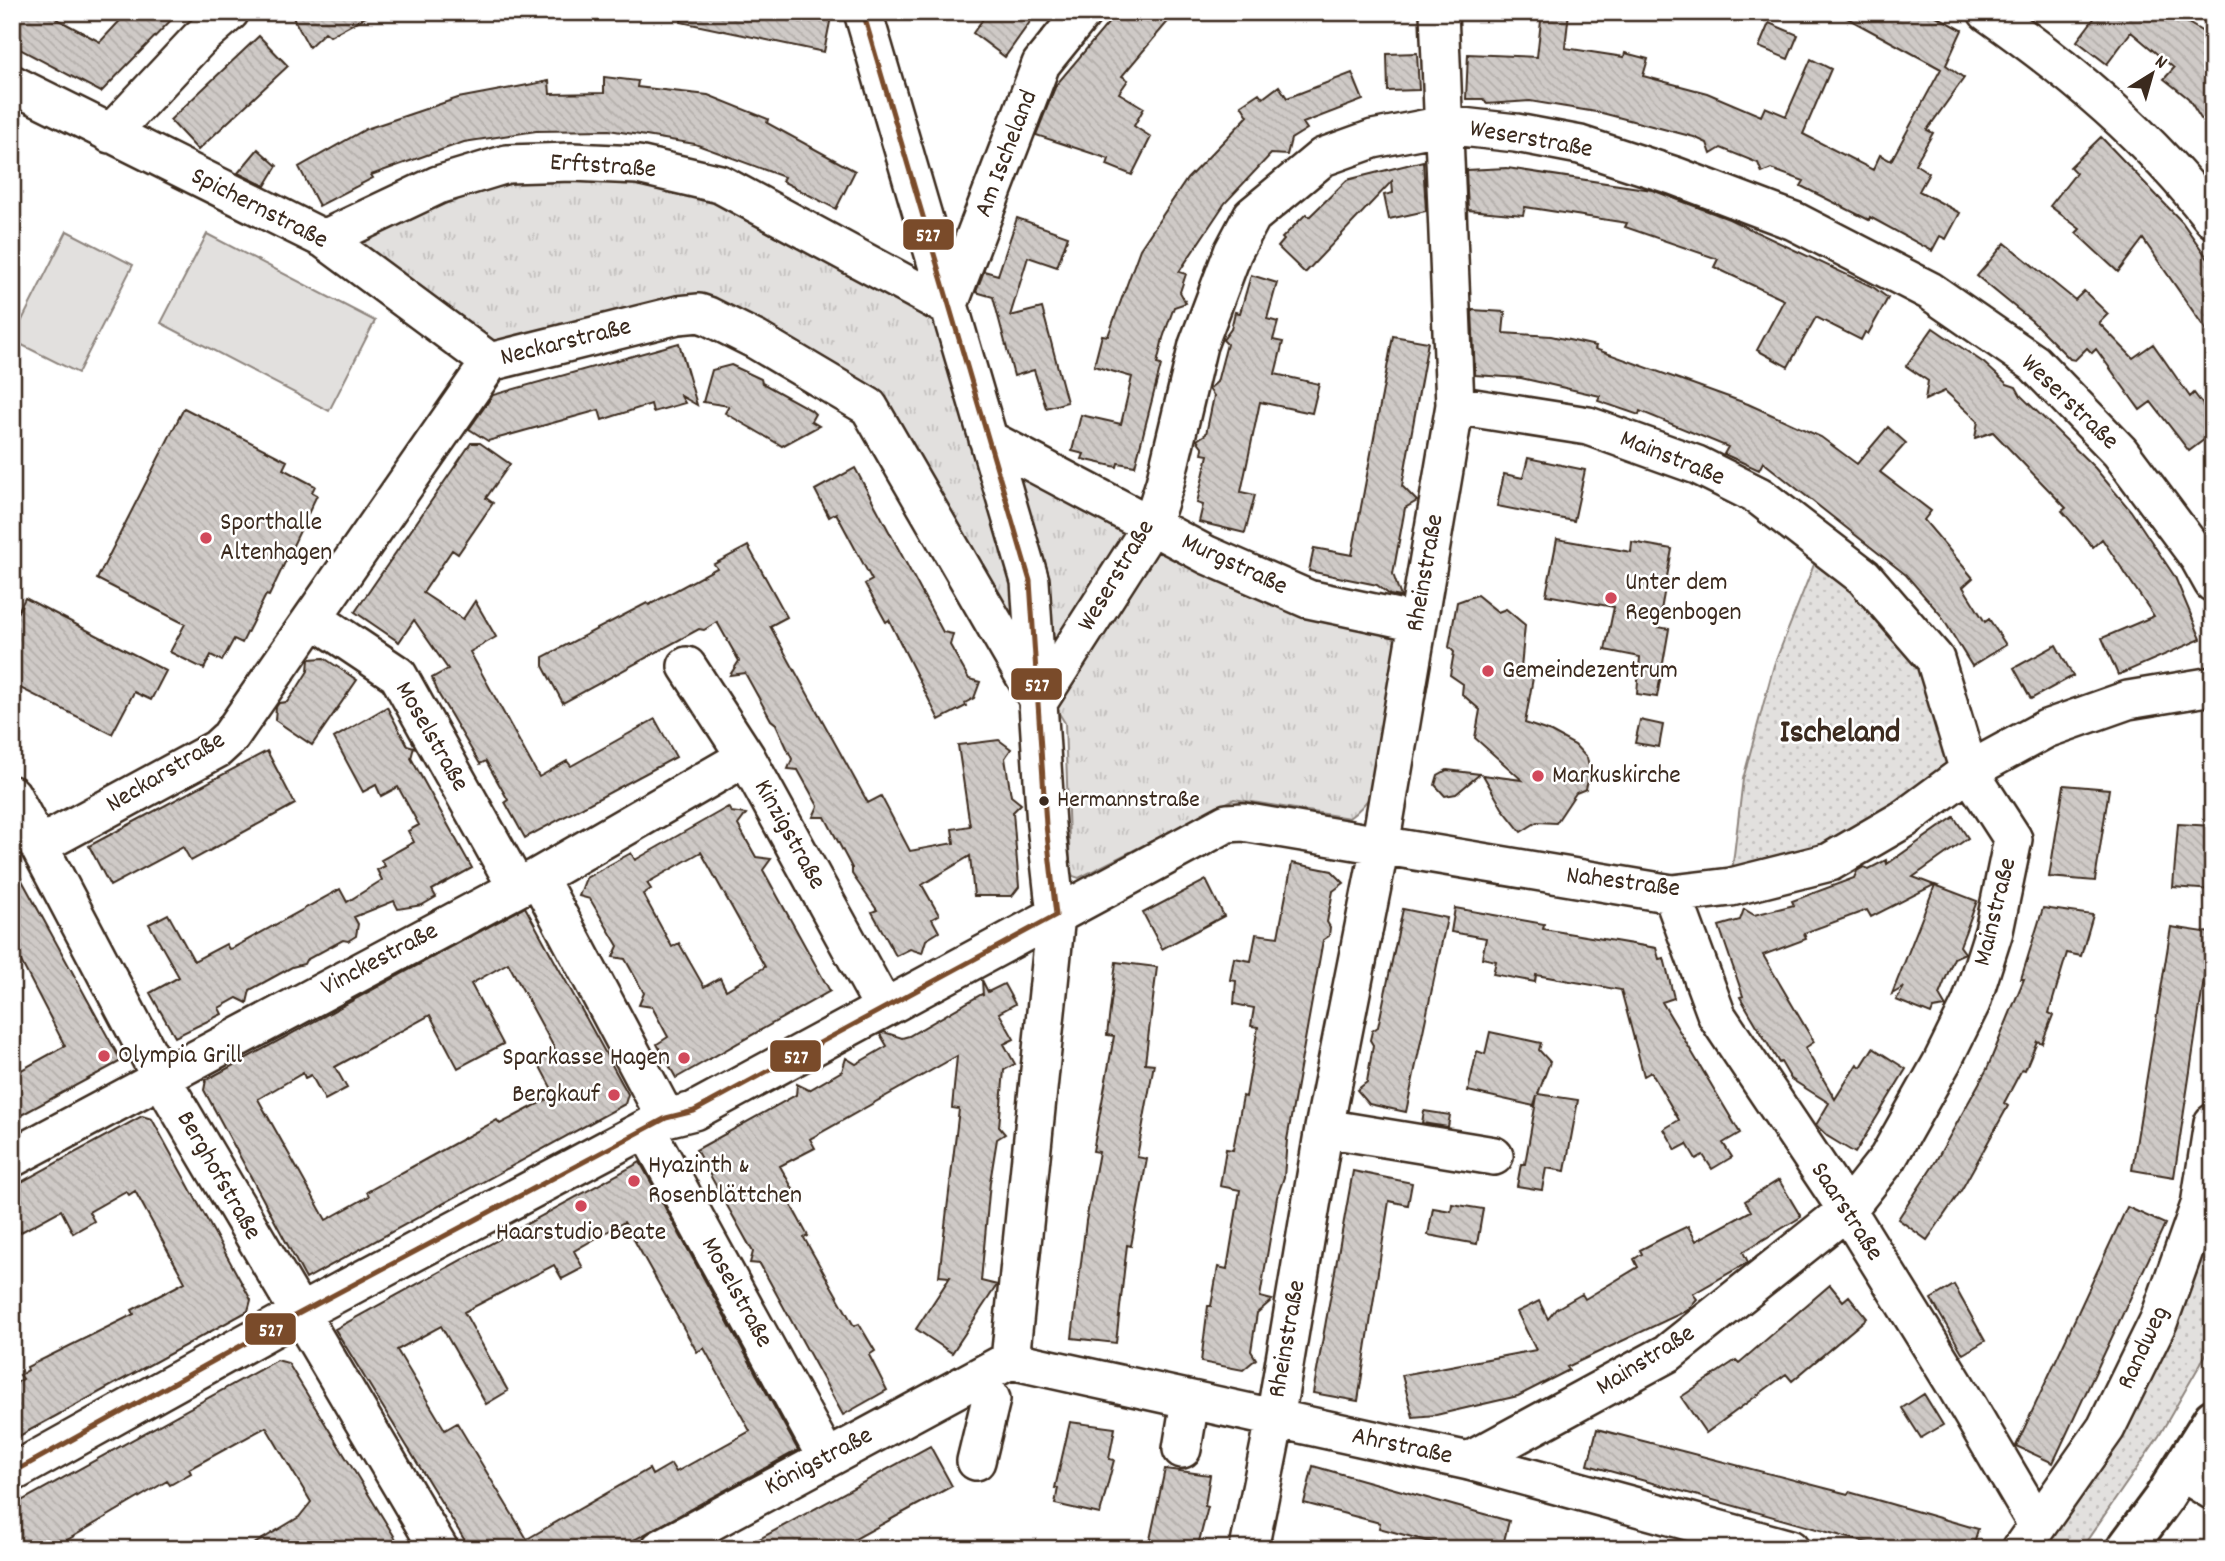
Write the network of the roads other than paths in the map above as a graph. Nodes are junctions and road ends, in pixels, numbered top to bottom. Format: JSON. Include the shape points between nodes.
{"nodes":[{"id":1,"x":230,"y":12,"type":"edge"},
{"id":2,"x":863,"y":12,"type":"edge"},
{"id":3,"x":1083,"y":12,"type":"edge"},
{"id":4,"x":1439,"y":12,"type":"edge"},
{"id":5,"x":1987,"y":12,"type":"edge"},
{"id":6,"x":12,"y":84,"type":"edge"},
{"id":7,"x":1444,"y":125,"type":"junction"},
{"id":8,"x":110,"y":134,"type":"junction"},
{"id":9,"x":2213,"y":219,"type":"edge"},
{"id":10,"x":324,"y":239,"type":"junction"},
{"id":11,"x":948,"y":307,"type":"junction"},
{"id":12,"x":490,"y":362,"type":"junction"},
{"id":13,"x":1455,"y":405,"type":"junction"},
{"id":14,"x":988,"y":439,"type":"junction"},
{"id":15,"x":1151,"y":526,"type":"junction"},
{"id":16,"x":2213,"y":583,"type":"edge"},
{"id":17,"x":313,"y":618,"type":"junction"},
{"id":18,"x":1417,"y":622,"type":"junction"},
{"id":19,"x":687,"y":666,"type":"dead end"},
{"id":20,"x":2213,"y":686,"type":"edge"},
{"id":21,"x":1039,"y":701,"type":"junction"},
{"id":22,"x":746,"y":757,"type":"junction"},
{"id":23,"x":1969,"y":771,"type":"junction"},
{"id":24,"x":12,"y":795,"type":"edge"},
{"id":25,"x":40,"y":845,"type":"junction"},
{"id":26,"x":1380,"y":846,"type":"junction"},
{"id":27,"x":527,"y":882,"type":"junction"},
{"id":28,"x":1672,"y":894,"type":"junction"},
{"id":29,"x":1056,"y":915,"type":"junction"},
{"id":30,"x":884,"y":1008,"type":"junction"},
{"id":31,"x":160,"y":1078,"type":"junction"},
{"id":32,"x":2213,"y":1123,"type":"edge"},
{"id":33,"x":656,"y":1124,"type":"junction"},
{"id":34,"x":1324,"y":1128,"type":"junction"},
{"id":35,"x":1494,"y":1156,"type":"dead end"},
{"id":36,"x":12,"y":1158,"type":"edge"},
{"id":37,"x":1847,"y":1210,"type":"junction"},
{"id":38,"x":298,"y":1314,"type":"junction"},
{"id":39,"x":1010,"y":1360,"type":"junction"},
{"id":40,"x":979,"y":1377,"type":"junction"},
{"id":41,"x":1190,"y":1401,"type":"junction"},
{"id":42,"x":1275,"y":1419,"type":"junction"},
{"id":43,"x":2213,"y":1419,"type":"edge"},
{"id":44,"x":1182,"y":1449,"type":"dead end"},
{"id":45,"x":826,"y":1457,"type":"junction"},
{"id":46,"x":976,"y":1461,"type":"dead end"},
{"id":47,"x":1469,"y":1461,"type":"junction"},
{"id":48,"x":2180,"y":1471,"type":"junction"},
{"id":49,"x":12,"y":1473,"type":"edge"},
{"id":50,"x":2213,"y":1491,"type":"edge"},
{"id":51,"x":2029,"y":1536,"type":"edge"},
{"id":52,"x":439,"y":1549,"type":"edge"},
{"id":53,"x":660,"y":1549,"type":"edge"},
{"id":54,"x":1249,"y":1549,"type":"edge"},
{"id":55,"x":1790,"y":1549,"type":"edge"},
{"id":56,"x":2126,"y":1549,"type":"edge"}],
"edges":[{"from":1,"to":8,"type":"street"},
{"from":2,"to":11,"type":"street"},
{"from":3,"to":11,"type":"street","name":"Am Ischeland","via":[[1041,64]]},
{"from":4,"to":7,"type":"street","name":"Rheinstraße"},
{"from":5,"to":9,"type":"street","via":[[2096,95],[2184,182]]},
{"from":6,"to":8,"type":"street","name":"Spichernstraße"},
{"from":7,"to":13,"type":"street","name":"Rheinstraße"},
{"from":7,"to":15,"type":"street","name":"Weserstraße","via":[[1373,139],[1323,157],[1252,216],[1233,252],[1198,345]]},
{"from":7,"to":16,"type":"street","name":"Weserstraße","via":[[1580,145],[1675,176],[1794,221],[1930,291],[2034,363],[2111,442]]},
{"from":8,"to":10,"type":"street","name":"Spichernstraße"},
{"from":10,"to":11,"type":"street","name":"Erftstraße","via":[[438,185],[507,164],[639,165],[720,184]]},
{"from":10,"to":12,"type":"street","name":"Spichernstraße"},
{"from":11,"to":14,"type":"street"},
{"from":12,"to":17,"type":"street","name":"Neckarstraße"},
{"from":12,"to":21,"type":"street","name":"Neckarstraße","via":[[699,313],[859,399],[875,415]]},
{"from":13,"to":18,"type":"street","name":"Rheinstraße"},
{"from":13,"to":23,"type":"street","name":"Mainstraße","via":[[1588,426],[1697,465],[1759,496],[1864,577],[1935,659]]},
{"from":14,"to":15,"type":"street","name":"Murgstraße"},
{"from":14,"to":21,"type":"street","via":[[1030,582]]},
{"from":15,"to":18,"type":"street","name":"Murgstraße","via":[[1308,598]]},
{"from":15,"to":21,"type":"street","name":"Weserstraße"},
{"from":17,"to":25,"type":"street","name":"Neckarstraße","via":[[230,737],[216,749]]},
{"from":17,"to":27,"type":"street","name":"Moselstraße","via":[[398,675]]},
{"from":18,"to":26,"type":"street","name":"Rheinstraße"},
{"from":19,"to":22,"type":"street","name":"Kinzigstraße"},
{"from":20,"to":23,"type":"street","name":"Nahestraße","via":[[2128,700],[2046,729]]},
{"from":21,"to":29,"type":"street"},
{"from":22,"to":27,"type":"street","name":"Vinckestraße"},
{"from":22,"to":30,"type":"street","name":"Kinzigstraße"},
{"from":23,"to":28,"type":"street","name":"Nahestraße","via":[[1905,819],[1830,862],[1731,887]]},
{"from":23,"to":37,"type":"street","name":"Mainstraße","via":[[2013,839],[1994,931],[1971,1003],[1942,1062],[1888,1158]]},
{"from":24,"to":25,"type":"street","name":"Berghofstraße"},
{"from":25,"to":31,"type":"street","name":"Berghofstraße"},
{"from":26,"to":28,"type":"street","name":"Nahestraße"},
{"from":26,"to":29,"type":"street","name":"Nahestraße","via":[[1234,821],[1211,829]]},
{"from":26,"to":34,"type":"street","name":"Rheinstraße"},
{"from":27,"to":31,"type":"street","name":"Vinckestraße"},
{"from":27,"to":33,"type":"street","name":"Moselstraße"},
{"from":28,"to":37,"type":"street","name":"Saarstraße","via":[[1717,1016]]},
{"from":29,"to":30,"type":"street","name":"Nahestraße"},
{"from":29,"to":39,"type":"street"},
{"from":30,"to":33,"type":"street","name":"Nahestraße","via":[[694,1111]]},
{"from":31,"to":36,"type":"street","name":"Vinckestraße"},
{"from":31,"to":38,"type":"street","name":"Berghofstraße"},
{"from":32,"to":51,"type":"street","name":"Randweg","via":[[2200,1205],[2159,1320],[2106,1428]]},
{"from":33,"to":38,"type":"street","name":"Nahestraße"},
{"from":33,"to":45,"type":"street","name":"Moselstraße"},
{"from":34,"to":35,"type":"street"},
{"from":34,"to":42,"type":"street","name":"Rheinstraße"},
{"from":37,"to":47,"type":"street","name":"Mainstraße","via":[[1668,1353]]},
{"from":37,"to":51,"type":"street","name":"Saarstraße","via":[[1954,1383]]},
{"from":38,"to":49,"type":"street","name":"Nahestraße"},
{"from":38,"to":52,"type":"street","name":"Berghofstraße"},
{"from":39,"to":40,"type":"street","name":"Königstraße"},
{"from":39,"to":41,"type":"street","name":"Ahrstraße"},
{"from":40,"to":45,"type":"street","name":"Königstraße"},
{"from":40,"to":46,"type":"street","via":[[991,1399]]},
{"from":41,"to":42,"type":"street","name":"Ahrstraße"},
{"from":41,"to":44,"type":"street"},
{"from":42,"to":47,"type":"street","name":"Ahrstraße"},
{"from":42,"to":54,"type":"street","name":"Rheinstraße"},
{"from":43,"to":48,"type":"main road"},
{"from":45,"to":53,"type":"street","name":"Königstraße"},
{"from":47,"to":55,"type":"street","name":"Ahrstraße"},
{"from":48,"to":50,"type":"street"},
{"from":48,"to":56,"type":"main road"}]}
